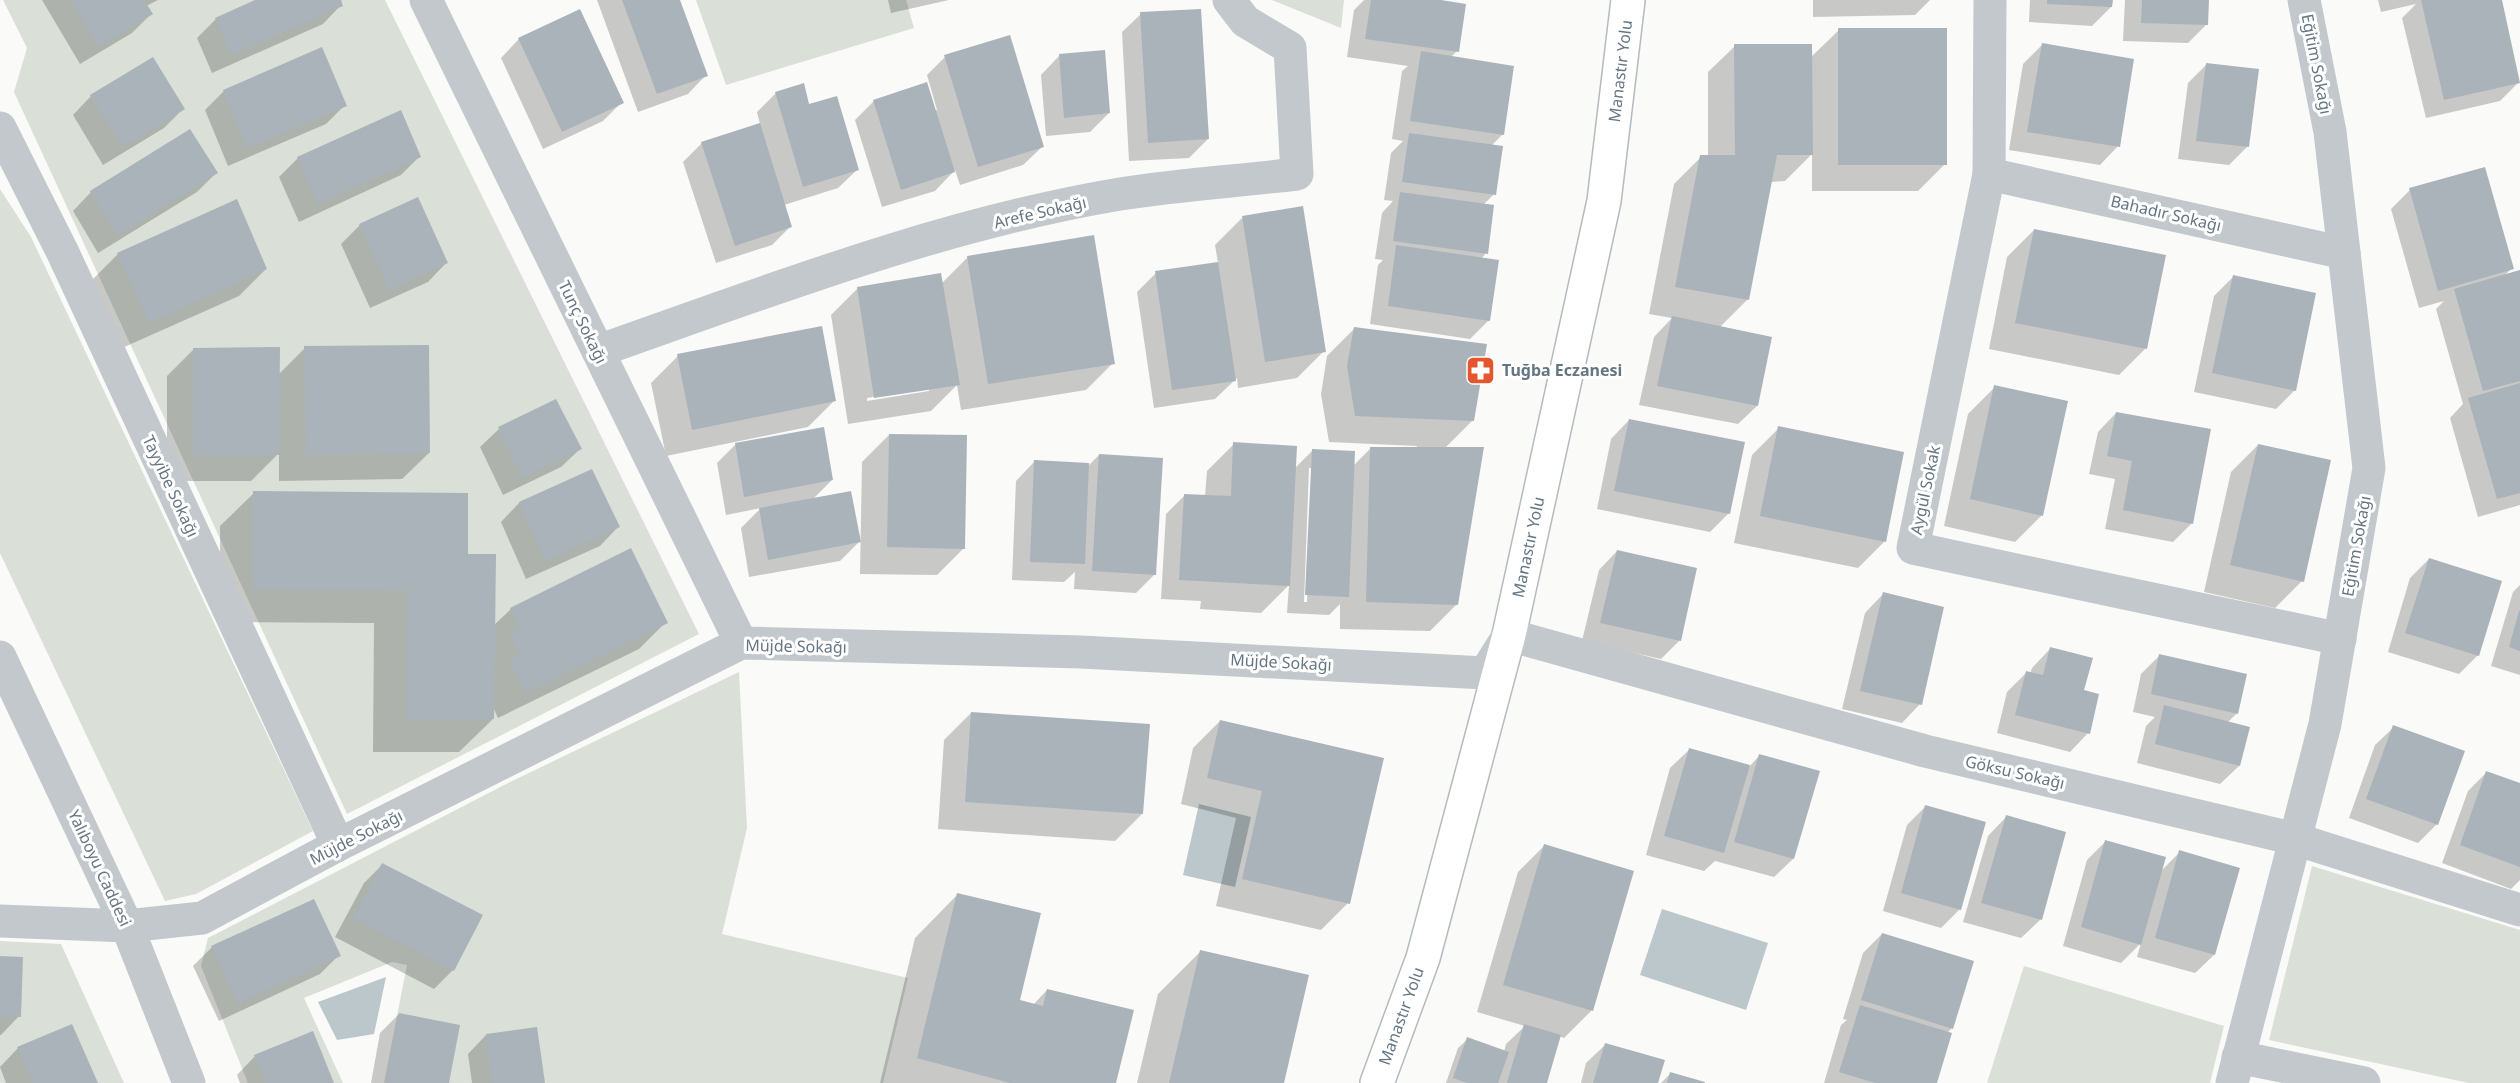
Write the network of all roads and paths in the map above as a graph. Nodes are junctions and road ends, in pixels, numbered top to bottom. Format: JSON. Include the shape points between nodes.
{"nodes":[{"id":1,"x":426,"y":0,"type":"edge"},
{"id":2,"x":1229,"y":0,"type":"edge"},
{"id":3,"x":1628,"y":0,"type":"edge"},
{"id":4,"x":1990,"y":0,"type":"edge"},
{"id":5,"x":2304,"y":0,"type":"edge"},
{"id":6,"x":0,"y":128,"type":"edge"},
{"id":7,"x":1989,"y":174,"type":"junction"},
{"id":8,"x":2344,"y":253,"type":"junction"},
{"id":9,"x":598,"y":351,"type":"junction"},
{"id":10,"x":1509,"y":635,"type":"junction"},
{"id":11,"x":2340,"y":639,"type":"junction"},
{"id":12,"x":741,"y":644,"type":"junction"},
{"id":13,"x":0,"y":657,"type":"edge"},
{"id":14,"x":2295,"y":839,"type":"junction"},
{"id":15,"x":338,"y":846,"type":"junction"},
{"id":16,"x":2520,"y":910,"type":"edge"},
{"id":17,"x":0,"y":921,"type":"edge"},
{"id":18,"x":128,"y":926,"type":"junction"},
{"id":19,"x":2235,"y":1070,"type":"edge"},
{"id":20,"x":189,"y":1083,"type":"edge"},
{"id":21,"x":1377,"y":1083,"type":"edge"},
{"id":22,"x":2364,"y":1083,"type":"edge"}],
"edges":[{"from":1,"to":9,"type":"street","name":"Tunç Sokağı"},
{"from":2,"to":9,"type":"street","name":"Arefe Sokağı","via":[[1245,21],[1290,48],[1297,174],[1120,194],[1006,219],[856,261]]},
{"from":3,"to":10,"type":"main road","name":"Manastır Yolu","via":[[1604,201]]},
{"from":4,"to":7,"type":"street","name":"Aygül Sokak"},
{"from":5,"to":8,"type":"street","name":"Eğitim Sokağı","via":[[2330,132]]},
{"from":6,"to":15,"type":"street","name":"Tayyibe Sokağı","via":[[63,253]]},
{"from":7,"to":8,"type":"street","name":"Bahadır Sokağı"},
{"from":7,"to":11,"type":"street","name":"Aygül Sokak","via":[[1913,548]]},
{"from":8,"to":11,"type":"street","name":"Eğitim Sokağı","via":[[2369,468]]},
{"from":9,"to":12,"type":"street","name":"Tunç Sokağı"},
{"from":10,"to":12,"type":"street","name":"Müjde Sokağı","via":[[1485,673],[1080,652]]},
{"from":10,"to":14,"type":"street","name":"Göksu Sokağı","via":[[1925,751]]},
{"from":10,"to":21,"type":"main road","name":"Manastır Yolu","via":[[1423,958]]},
{"from":11,"to":14,"type":"street","name":"Eğitim Sokağı","via":[[2325,724]]},
{"from":12,"to":15,"type":"street","name":"Müjde Sokağı"},
{"from":13,"to":18,"type":"street","name":"Yalıboyu Caddesi"},
{"from":14,"to":16,"type":"street","name":"Göksu Sokağı"},
{"from":14,"to":19,"type":"street","name":"Eğitim Sokağı"},
{"from":15,"to":18,"type":"street","name":"Müjde Sokağı","via":[[202,918]]},
{"from":17,"to":18,"type":"street","name":"Müjde Sokağı"},
{"from":18,"to":20,"type":"street","name":"Yalıboyu Caddesi"},
{"from":19,"to":22,"type":"street"}]}
